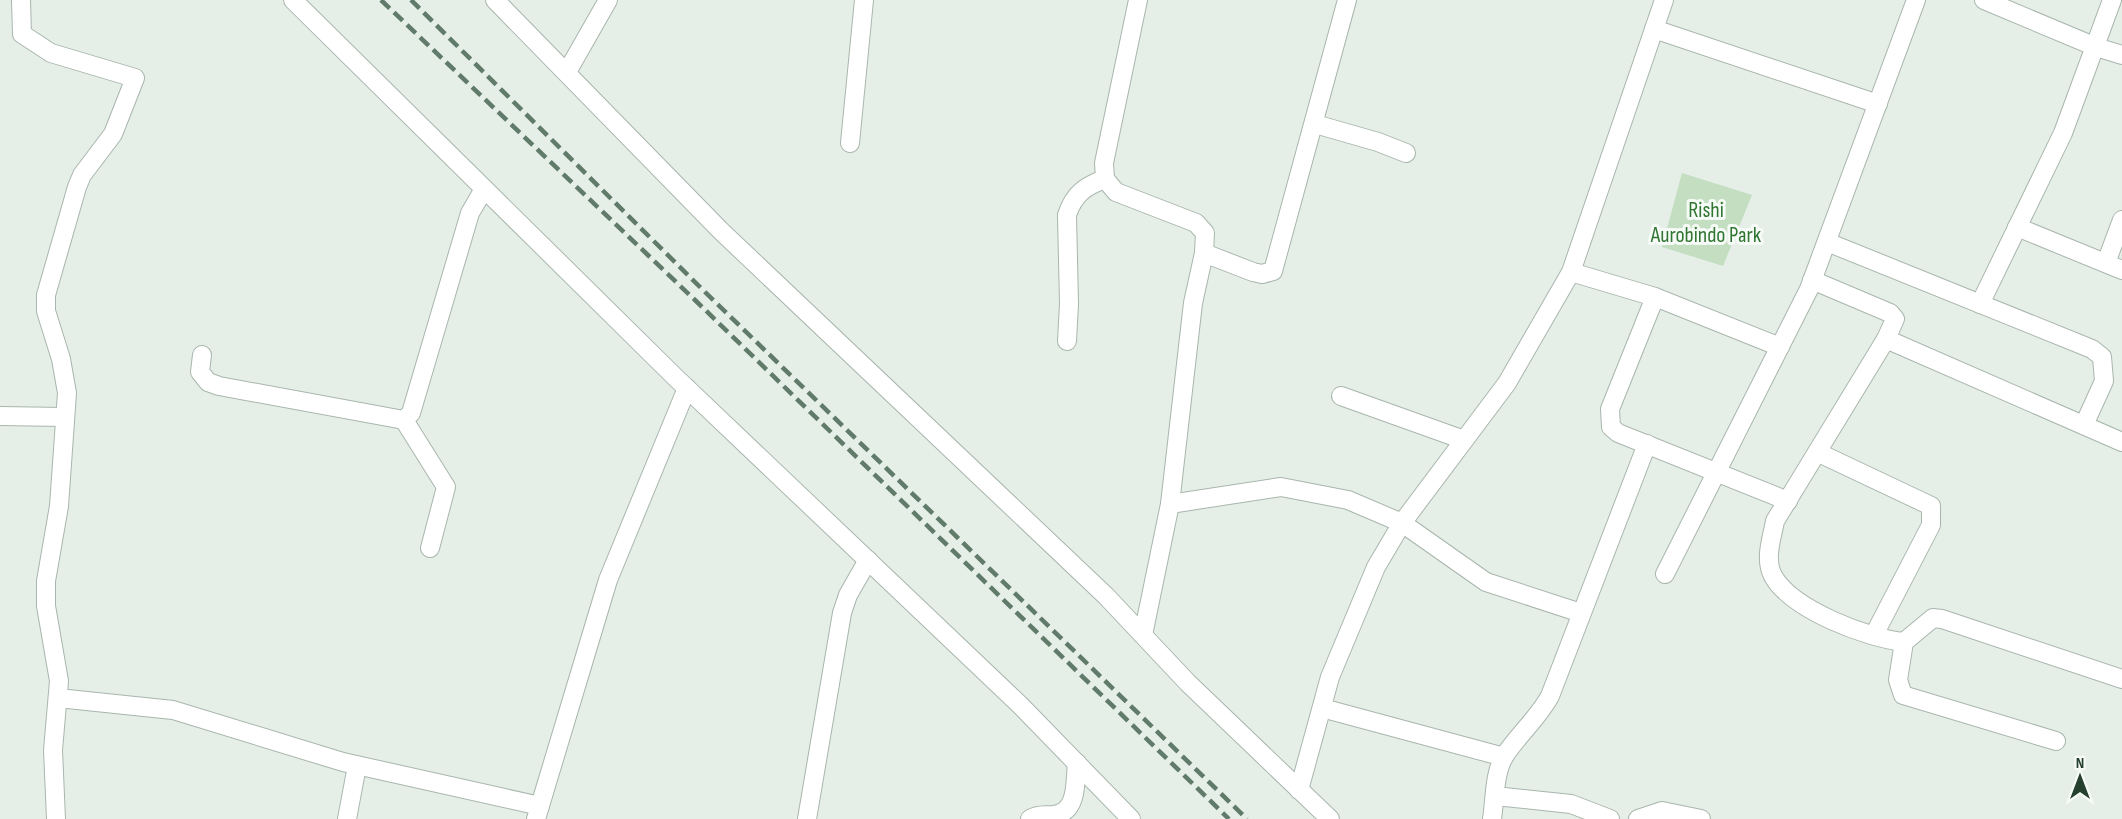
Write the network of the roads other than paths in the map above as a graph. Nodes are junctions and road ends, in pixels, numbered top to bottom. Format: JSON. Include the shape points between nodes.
{"nodes":[{"id":1,"x":21,"y":0,"type":"edge"},
{"id":2,"x":293,"y":0,"type":"edge"},
{"id":3,"x":495,"y":0,"type":"edge"},
{"id":4,"x":608,"y":0,"type":"edge"},
{"id":5,"x":864,"y":0,"type":"edge"},
{"id":6,"x":1138,"y":0,"type":"edge"},
{"id":7,"x":1347,"y":0,"type":"edge"},
{"id":8,"x":1916,"y":0,"type":"edge"},
{"id":9,"x":1984,"y":0,"type":"edge"},
{"id":10,"x":2112,"y":0,"type":"edge"},
{"id":11,"x":1659,"y":2,"type":"edge"},
{"id":12,"x":1654,"y":28,"type":"junction"},
{"id":13,"x":2096,"y":47,"type":"junction"},
{"id":14,"x":2122,"y":55,"type":"edge"},
{"id":15,"x":567,"y":72,"type":"junction"},
{"id":16,"x":1878,"y":104,"type":"junction"},
{"id":17,"x":1315,"y":124,"type":"junction"},
{"id":18,"x":850,"y":142,"type":"dead end"},
{"id":19,"x":1406,"y":153,"type":"dead end"},
{"id":20,"x":1106,"y":179,"type":"junction"},
{"id":21,"x":484,"y":189,"type":"junction"},
{"id":22,"x":2122,"y":220,"type":"edge"},
{"id":23,"x":2017,"y":227,"type":"junction"},
{"id":24,"x":1827,"y":242,"type":"junction"},
{"id":25,"x":1204,"y":254,"type":"junction"},
{"id":26,"x":2114,"y":267,"type":"edge"},
{"id":27,"x":1571,"y":272,"type":"junction"},
{"id":28,"x":1812,"y":280,"type":"junction"},
{"id":29,"x":1655,"y":297,"type":"junction"},
{"id":30,"x":1980,"y":304,"type":"junction"},
{"id":31,"x":1886,"y":339,"type":"junction"},
{"id":32,"x":1067,"y":341,"type":"dead end"},
{"id":33,"x":1780,"y":347,"type":"junction"},
{"id":34,"x":202,"y":355,"type":"dead end"},
{"id":35,"x":687,"y":388,"type":"junction"},
{"id":36,"x":1341,"y":396,"type":"dead end"},
{"id":37,"x":0,"y":416,"type":"edge"},
{"id":38,"x":65,"y":417,"type":"junction"},
{"id":39,"x":404,"y":420,"type":"junction"},
{"id":40,"x":2084,"y":425,"type":"junction"},
{"id":41,"x":1464,"y":440,"type":"junction"},
{"id":42,"x":2122,"y":442,"type":"edge"},
{"id":43,"x":1647,"y":444,"type":"junction"},
{"id":44,"x":1819,"y":453,"type":"junction"},
{"id":45,"x":1717,"y":471,"type":"junction"},
{"id":46,"x":1788,"y":501,"type":"junction"},
{"id":47,"x":1170,"y":504,"type":"junction"},
{"id":48,"x":1402,"y":524,"type":"junction"},
{"id":49,"x":430,"y":548,"type":"dead end"},
{"id":50,"x":868,"y":560,"type":"junction"},
{"id":51,"x":1665,"y":574,"type":"dead end"},
{"id":52,"x":1581,"y":614,"type":"junction"},
{"id":53,"x":1143,"y":635,"type":"junction"},
{"id":54,"x":1874,"y":635,"type":"junction"},
{"id":55,"x":1904,"y":642,"type":"junction"},
{"id":56,"x":2122,"y":679,"type":"edge"},
{"id":57,"x":58,"y":698,"type":"junction"},
{"id":58,"x":1322,"y":708,"type":"junction"},
{"id":59,"x":2056,"y":741,"type":"dead end"},
{"id":60,"x":1504,"y":757,"type":"junction"},
{"id":61,"x":1077,"y":763,"type":"junction"},
{"id":62,"x":357,"y":765,"type":"junction"},
{"id":63,"x":1299,"y":789,"type":"junction"},
{"id":64,"x":1495,"y":795,"type":"junction"},
{"id":65,"x":538,"y":812,"type":"edge"},
{"id":66,"x":56,"y":819,"type":"edge"},
{"id":67,"x":347,"y":819,"type":"edge"},
{"id":68,"x":807,"y":819,"type":"edge"},
{"id":69,"x":1030,"y":819,"type":"edge"},
{"id":70,"x":1131,"y":819,"type":"edge"},
{"id":71,"x":1330,"y":819,"type":"edge"},
{"id":72,"x":1492,"y":819,"type":"edge"},
{"id":73,"x":1610,"y":819,"type":"edge"},
{"id":74,"x":1638,"y":819,"type":"edge"},
{"id":75,"x":1701,"y":819,"type":"edge"}],
"edges":[{"from":1,"to":38,"type":"street","via":[[22,34],[51,52],[135,78],[113,134],[82,175],[46,296],[47,317],[67,393]]},
{"from":2,"to":21,"type":"street"},
{"from":3,"to":15,"type":"street"},
{"from":4,"to":15,"type":"street"},
{"from":5,"to":18,"type":"street"},
{"from":6,"to":20,"type":"street","via":[[1104,163]]},
{"from":7,"to":17,"type":"street"},
{"from":8,"to":16,"type":"street"},
{"from":9,"to":13,"type":"street"},
{"from":10,"to":13,"type":"street"},
{"from":11,"to":12,"type":"street"},
{"from":12,"to":16,"type":"street"},
{"from":12,"to":27,"type":"street"},
{"from":13,"to":14,"type":"street"},
{"from":13,"to":23,"type":"street","via":[[2062,133]]},
{"from":15,"to":53,"type":"street","via":[[721,231],[895,393]]},
{"from":16,"to":24,"type":"street"},
{"from":17,"to":19,"type":"street"},
{"from":17,"to":25,"type":"street","via":[[1273,271],[1253,272]]},
{"from":20,"to":25,"type":"street","via":[[1116,192],[1196,223],[1204,233]]},
{"from":20,"to":32,"type":"street","via":[[1078,192],[1067,215]]},
{"from":21,"to":35,"type":"street"},
{"from":21,"to":39,"type":"street","via":[[470,213],[411,413]]},
{"from":22,"to":26,"type":"street"},
{"from":23,"to":26,"type":"street"},
{"from":23,"to":30,"type":"street"},
{"from":24,"to":28,"type":"street"},
{"from":24,"to":30,"type":"street"},
{"from":25,"to":47,"type":"street","via":[[1193,303]]},
{"from":27,"to":29,"type":"street"},
{"from":27,"to":41,"type":"street","via":[[1507,383]]},
{"from":28,"to":31,"type":"street","via":[[1890,314],[1896,319]]},
{"from":28,"to":33,"type":"street"},
{"from":29,"to":33,"type":"street"},
{"from":29,"to":43,"type":"street","via":[[1609,419],[1611,428],[1618,433]]},
{"from":30,"to":40,"type":"street","via":[[2092,349],[2102,357],[2104,381]]},
{"from":31,"to":40,"type":"street"},
{"from":31,"to":44,"type":"street"},
{"from":33,"to":45,"type":"street"},
{"from":34,"to":39,"type":"street","via":[[200,372],[208,382],[219,386]]},
{"from":35,"to":50,"type":"street"},
{"from":35,"to":65,"type":"street","via":[[608,580]]},
{"from":36,"to":41,"type":"street"},
{"from":37,"to":38,"type":"street"},
{"from":38,"to":57,"type":"street","via":[[59,506],[46,581]]},
{"from":39,"to":49,"type":"street","via":[[446,488]]},
{"from":40,"to":42,"type":"street"},
{"from":41,"to":48,"type":"street"},
{"from":43,"to":45,"type":"street"},
{"from":43,"to":52,"type":"street"},
{"from":44,"to":46,"type":"street"},
{"from":44,"to":54,"type":"street","via":[[1931,506],[1930,525]]},
{"from":45,"to":46,"type":"street"},
{"from":45,"to":51,"type":"street"},
{"from":46,"to":54,"type":"street","via":[[1775,521],[1768,552],[1773,575],[1789,594],[1809,608]]},
{"from":47,"to":48,"type":"street","via":[[1281,487],[1348,500]]},
{"from":47,"to":53,"type":"street"},
{"from":48,"to":52,"type":"street","via":[[1486,582]]},
{"from":48,"to":58,"type":"street","via":[[1376,567],[1330,678]]},
{"from":50,"to":61,"type":"street"},
{"from":50,"to":68,"type":"street","via":[[842,613]]},
{"from":52,"to":60,"type":"street","via":[[1550,696]]},
{"from":53,"to":63,"type":"street"},
{"from":54,"to":55,"type":"street"},
{"from":55,"to":56,"type":"street","via":[[1933,618]]},
{"from":55,"to":59,"type":"street","via":[[1898,680],[1903,696]]},
{"from":57,"to":62,"type":"street","via":[[173,710]]},
{"from":57,"to":66,"type":"street","via":[[53,750]]},
{"from":58,"to":60,"type":"street"},
{"from":58,"to":63,"type":"street"},
{"from":60,"to":64,"type":"street"},
{"from":61,"to":69,"type":"street","via":[[1072,804],[1067,811]]},
{"from":61,"to":70,"type":"street"},
{"from":62,"to":65,"type":"street"},
{"from":62,"to":67,"type":"street"},
{"from":63,"to":71,"type":"street"},
{"from":64,"to":72,"type":"street"},
{"from":64,"to":73,"type":"street","via":[[1571,804]]},
{"from":74,"to":75,"type":"street","via":[[1662,811]]}]}
